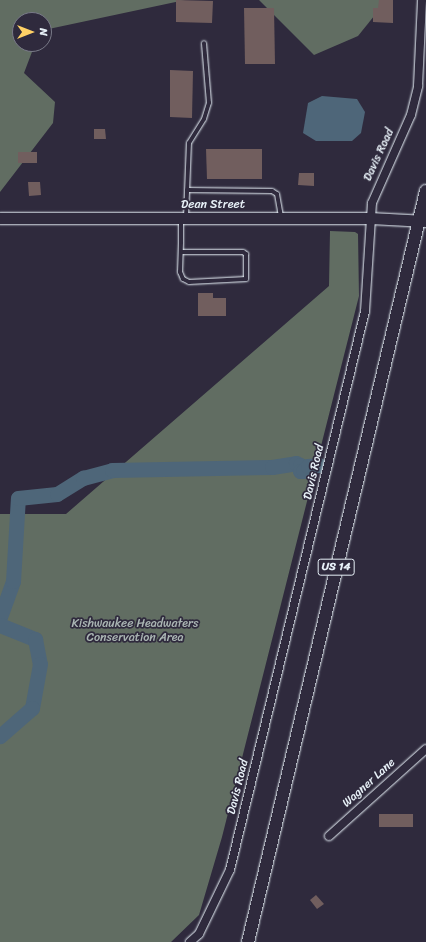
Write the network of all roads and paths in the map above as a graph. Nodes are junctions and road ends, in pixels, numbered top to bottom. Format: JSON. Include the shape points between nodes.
{"nodes":[{"id":1,"x":422,"y":0,"type":"edge"},
{"id":2,"x":204,"y":43,"type":"dead end"},
{"id":3,"x":187,"y":190,"type":"junction"},
{"id":4,"x":426,"y":191,"type":"edge"},
{"id":5,"x":0,"y":218,"type":"edge"},
{"id":6,"x":184,"y":218,"type":"junction"},
{"id":7,"x":281,"y":218,"type":"junction"},
{"id":8,"x":370,"y":218,"type":"junction"},
{"id":9,"x":423,"y":221,"type":"edge"},
{"id":10,"x":181,"y":252,"type":"junction"},
{"id":11,"x":426,"y":749,"type":"edge"},
{"id":12,"x":328,"y":836,"type":"dead end"},
{"id":13,"x":190,"y":942,"type":"edge"},
{"id":14,"x":248,"y":942,"type":"edge"}],
"edges":[{"from":1,"to":8,"type":"street","name":"Davis Road","via":[[418,86],[411,115],[376,189]]},
{"from":2,"to":3,"type":"lane","via":[[209,103],[204,119],[190,143]]},
{"from":3,"to":6,"type":"lane"},
{"from":3,"to":7,"type":"lane","via":[[272,191],[277,194]]},
{"from":4,"to":9,"type":"main road","number":"US 14"},
{"from":5,"to":6,"type":"street","name":"Dean Street"},
{"from":6,"to":7,"type":"street","name":"Dean Street"},
{"from":6,"to":10,"type":"lane"},
{"from":7,"to":8,"type":"street","name":"Dean Street"},
{"from":8,"to":9,"type":"street","name":"Dean Street"},
{"from":8,"to":13,"type":"street","name":"Davis Road","via":[[365,311],[232,863],[199,934]]},
{"from":9,"to":14,"type":"main road","number":"US 14"},
{"from":10,"to":10,"type":"lane","via":[[180,272],[183,279],[189,282],[246,279],[246,254],[243,252]]},
{"from":11,"to":12,"type":"street","name":"Wagner Lane"}]}
